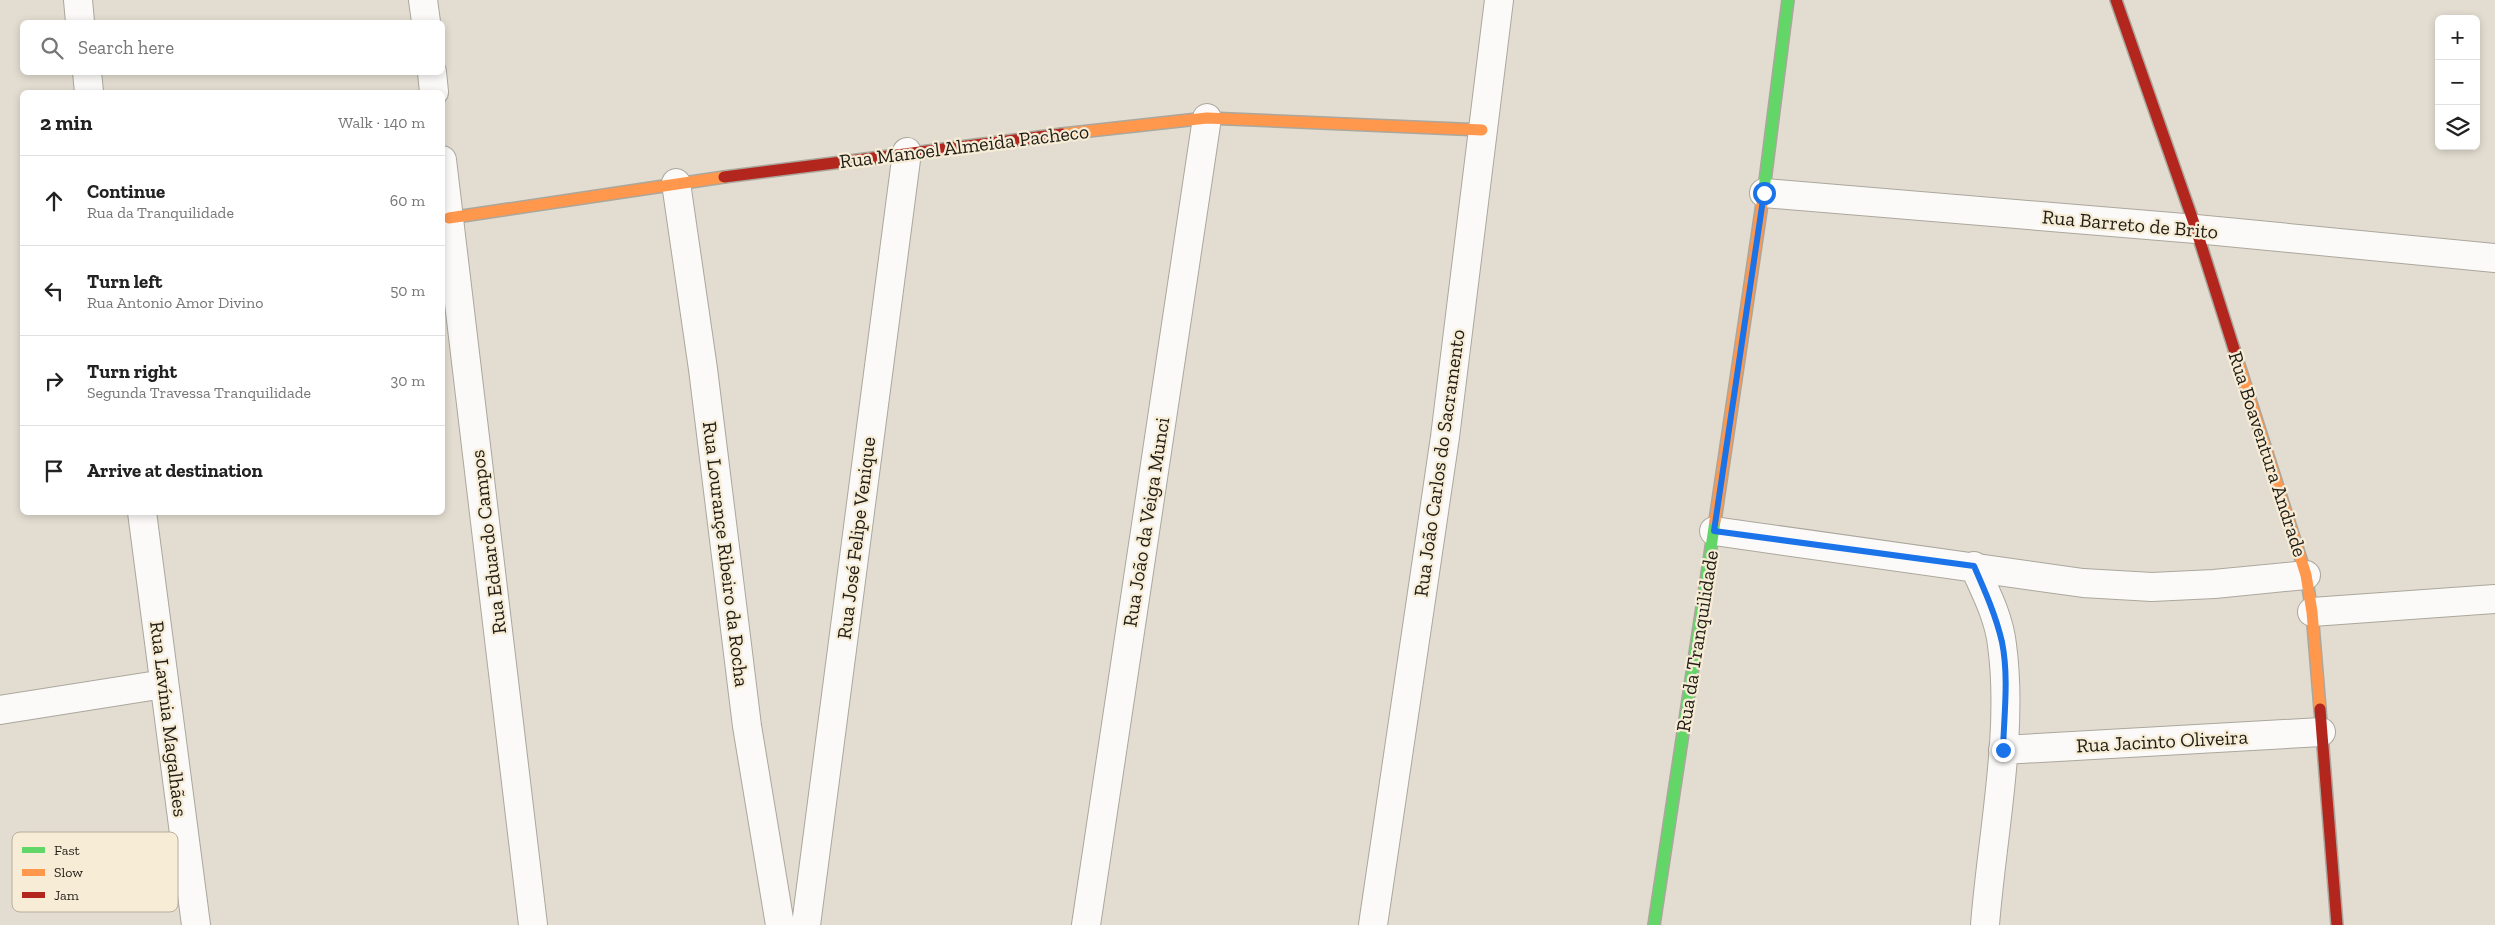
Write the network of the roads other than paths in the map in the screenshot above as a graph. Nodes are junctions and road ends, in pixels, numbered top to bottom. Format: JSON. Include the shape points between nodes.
{"nodes":[{"id":1,"x":78,"y":0,"type":"edge"},
{"id":2,"x":423,"y":0,"type":"edge"},
{"id":3,"x":1499,"y":0,"type":"edge"},
{"id":4,"x":1788,"y":0,"type":"edge"},
{"id":5,"x":2116,"y":0,"type":"edge"},
{"id":6,"x":80,"y":20,"type":"edge"},
{"id":7,"x":426,"y":20,"type":"edge"},
{"id":8,"x":87,"y":75,"type":"edge"},
{"id":9,"x":432,"y":75,"type":"edge"},
{"id":10,"x":89,"y":90,"type":"edge"},
{"id":11,"x":434,"y":90,"type":"edge"},
{"id":12,"x":1207,"y":118,"type":"junction"},
{"id":13,"x":1482,"y":130,"type":"junction"},
{"id":14,"x":907,"y":152,"type":"junction"},
{"id":15,"x":445,"y":182,"type":"edge"},
{"id":16,"x":676,"y":183,"type":"junction"},
{"id":17,"x":1764,"y":193,"type":"junction"},
{"id":18,"x":450,"y":218,"type":"junction"},
{"id":19,"x":2196,"y":229,"type":"junction"},
{"id":20,"x":2495,"y":258,"type":"edge"},
{"id":21,"x":142,"y":515,"type":"edge"},
{"id":22,"x":1714,"y":531,"type":"junction"},
{"id":23,"x":1974,"y":566,"type":"junction"},
{"id":24,"x":2306,"y":575,"type":"junction"},
{"id":25,"x":2495,"y":599,"type":"edge"},
{"id":26,"x":2312,"y":612,"type":"junction"},
{"id":27,"x":164,"y":684,"type":"junction"},
{"id":28,"x":0,"y":710,"type":"edge"},
{"id":29,"x":2321,"y":732,"type":"junction"},
{"id":30,"x":2003,"y":750,"type":"junction"},
{"id":31,"x":196,"y":925,"type":"edge"},
{"id":32,"x":533,"y":925,"type":"edge"},
{"id":33,"x":780,"y":925,"type":"edge"},
{"id":34,"x":806,"y":925,"type":"edge"},
{"id":35,"x":1086,"y":925,"type":"edge"},
{"id":36,"x":1373,"y":925,"type":"edge"},
{"id":37,"x":1654,"y":925,"type":"edge"},
{"id":38,"x":1984,"y":925,"type":"edge"},
{"id":39,"x":2337,"y":925,"type":"edge"}],
"edges":[{"from":1,"to":6,"type":"street"},
{"from":2,"to":7,"type":"street"},
{"from":3,"to":13,"type":"street","name":"Rua João Carlos do Sacramento"},
{"from":4,"to":17,"type":"street","name":"Rua da Tranquilidade"},
{"from":5,"to":19,"type":"street","name":"Rua Boaventura Andrade"},
{"from":8,"to":10,"type":"street"},
{"from":9,"to":11,"type":"street"},
{"from":12,"to":13,"type":"street","name":"Rua Manoel Almeida Pacheco"},
{"from":12,"to":14,"type":"street","name":"Rua Manoel Almeida Pacheco"},
{"from":12,"to":35,"type":"street","name":"Rua João da Veiga Munci"},
{"from":13,"to":36,"type":"street","name":"Rua João Carlos do Sacramento","via":[[1445,437]]},
{"from":14,"to":16,"type":"street","name":"Rua Manoel Almeida Pacheco"},
{"from":14,"to":34,"type":"street","name":"Rua José Felipe Venique"},
{"from":15,"to":18,"type":"street","name":"Rua Eduardo Campos"},
{"from":16,"to":18,"type":"street","name":"Rua Manoel Almeida Pacheco"},
{"from":16,"to":33,"type":"street","name":"Rua Lourançe Ribeiro da Rocha","via":[[747,726]]},
{"from":17,"to":19,"type":"street","name":"Rua Barreto de Brito"},
{"from":17,"to":22,"type":"street","name":"Rua da Tranquilidade"},
{"from":18,"to":32,"type":"street","name":"Rua Eduardo Campos"},
{"from":19,"to":20,"type":"street","name":"Rua Barreto de Brito"},
{"from":19,"to":24,"type":"street","name":"Rua Boaventura Andrade"},
{"from":21,"to":27,"type":"street","name":"Rua Lavínia Magalhães"},
{"from":22,"to":23,"type":"street"},
{"from":22,"to":37,"type":"street","name":"Rua da Tranquilidade"},
{"from":23,"to":24,"type":"street","via":[[2083,583],[2152,587]]},
{"from":23,"to":30,"type":"street","via":[[1992,608],[2002,643],[2005,677]]},
{"from":24,"to":26,"type":"street","name":"Rua Boaventura Andrade"},
{"from":25,"to":26,"type":"street"},
{"from":26,"to":29,"type":"street","name":"Rua Boaventura Andrade"},
{"from":27,"to":28,"type":"street"},
{"from":27,"to":31,"type":"street","name":"Rua Lavínia Magalhães"},
{"from":29,"to":30,"type":"street","name":"Rua Jacinto Oliveira"},
{"from":29,"to":39,"type":"street","name":"Rua Boaventura Andrade"},
{"from":30,"to":38,"type":"street"}]}
